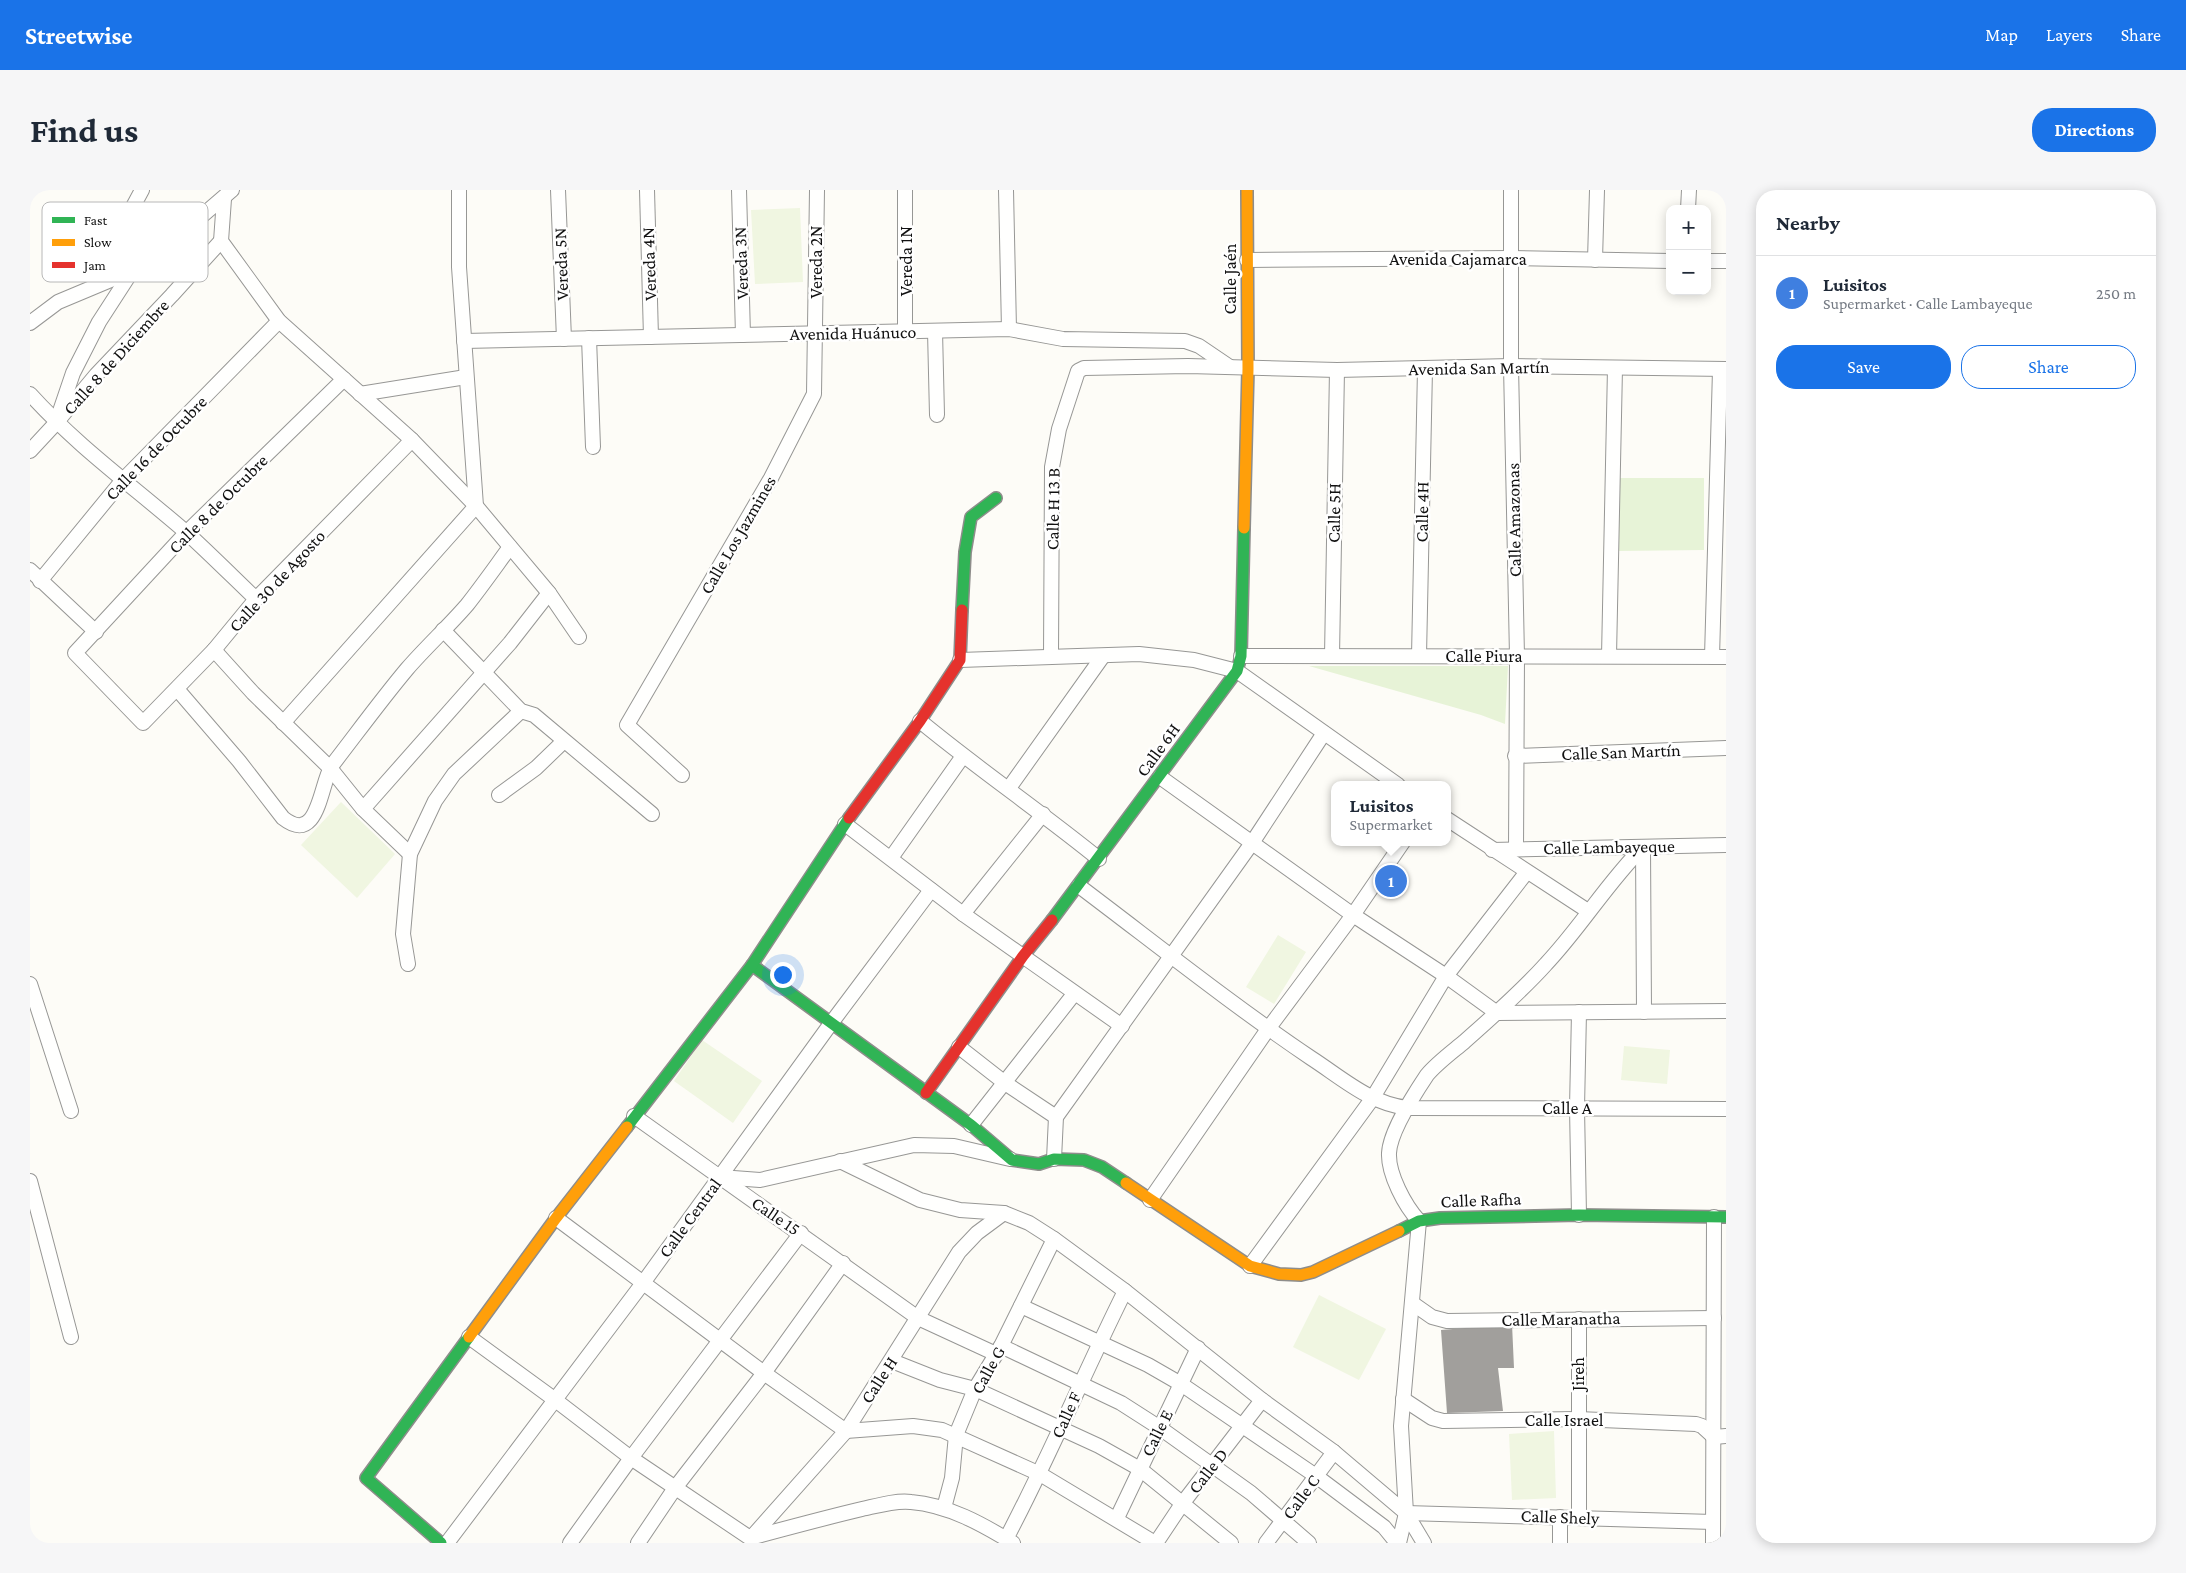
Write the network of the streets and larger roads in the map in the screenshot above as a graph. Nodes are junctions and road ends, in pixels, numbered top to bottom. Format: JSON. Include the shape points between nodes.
{"nodes":[{"id":1,"x":142,"y":190,"type":"edge"},
{"id":2,"x":459,"y":190,"type":"edge"},
{"id":3,"x":558,"y":190,"type":"edge"},
{"id":4,"x":647,"y":190,"type":"edge"},
{"id":5,"x":738,"y":190,"type":"edge"},
{"id":6,"x":817,"y":190,"type":"edge"},
{"id":7,"x":905,"y":190,"type":"edge"},
{"id":8,"x":1006,"y":190,"type":"edge"},
{"id":9,"x":1247,"y":190,"type":"edge"},
{"id":10,"x":1511,"y":190,"type":"edge"},
{"id":11,"x":1597,"y":190,"type":"edge"},
{"id":12,"x":1689,"y":190,"type":"edge"},
{"id":13,"x":228,"y":194,"type":"edge"},
{"id":14,"x":136,"y":202,"type":"edge"},
{"id":15,"x":1688,"y":205,"type":"edge"},
{"id":16,"x":208,"y":210,"type":"edge"},
{"id":17,"x":220,"y":241,"type":"junction"},
{"id":18,"x":208,"y":255,"type":"edge"},
{"id":19,"x":1511,"y":258,"type":"junction"},
{"id":20,"x":1247,"y":260,"type":"junction"},
{"id":21,"x":1596,"y":260,"type":"junction"},
{"id":22,"x":1666,"y":261,"type":"edge"},
{"id":23,"x":1711,"y":261,"type":"edge"},
{"id":24,"x":1726,"y":261,"type":"edge"},
{"id":25,"x":106,"y":282,"type":"edge"},
{"id":26,"x":125,"y":282,"type":"edge"},
{"id":27,"x":184,"y":282,"type":"edge"},
{"id":28,"x":279,"y":321,"type":"junction"},
{"id":29,"x":30,"y":322,"type":"edge"},
{"id":30,"x":1010,"y":329,"type":"junction"},
{"id":31,"x":935,"y":331,"type":"junction"},
{"id":32,"x":906,"y":332,"type":"junction"},
{"id":33,"x":816,"y":334,"type":"junction"},
{"id":34,"x":743,"y":335,"type":"junction"},
{"id":35,"x":651,"y":337,"type":"junction"},
{"id":36,"x":589,"y":338,"type":"junction"},
{"id":37,"x":564,"y":339,"type":"junction"},
{"id":38,"x":464,"y":341,"type":"junction"},
{"id":39,"x":1511,"y":366,"type":"junction"},
{"id":40,"x":1084,"y":368,"type":"joint"},
{"id":41,"x":1425,"y":368,"type":"junction"},
{"id":42,"x":1615,"y":368,"type":"junction"},
{"id":43,"x":1233,"y":369,"type":"junction"},
{"id":44,"x":1248,"y":369,"type":"junction"},
{"id":45,"x":1337,"y":370,"type":"junction"},
{"id":46,"x":1723,"y":370,"type":"edge"},
{"id":47,"x":466,"y":377,"type":"junction"},
{"id":48,"x":344,"y":379,"type":"junction"},
{"id":49,"x":30,"y":394,"type":"edge"},
{"id":50,"x":360,"y":394,"type":"junction"},
{"id":51,"x":937,"y":415,"type":"dead end"},
{"id":52,"x":56,"y":423,"type":"junction"},
{"id":53,"x":412,"y":440,"type":"junction"},
{"id":54,"x":593,"y":447,"type":"dead end"},
{"id":55,"x":30,"y":450,"type":"edge"},
{"id":56,"x":122,"y":481,"type":"junction"},
{"id":57,"x":996,"y":498,"type":"dead end"},
{"id":58,"x":476,"y":506,"type":"junction"},
{"id":59,"x":186,"y":533,"type":"junction"},
{"id":60,"x":510,"y":547,"type":"junction"},
{"id":61,"x":30,"y":570,"type":"edge"},
{"id":62,"x":40,"y":581,"type":"junction"},
{"id":63,"x":549,"y":593,"type":"junction"},
{"id":64,"x":256,"y":599,"type":"junction"},
{"id":65,"x":443,"y":630,"type":"junction"},
{"id":66,"x":96,"y":632,"type":"junction"},
{"id":67,"x":579,"y":638,"type":"dead end"},
{"id":68,"x":214,"y":650,"type":"junction"},
{"id":69,"x":1051,"y":656,"type":"junction"},
{"id":70,"x":1103,"y":656,"type":"junction"},
{"id":71,"x":1241,"y":656,"type":"junction"},
{"id":72,"x":1332,"y":656,"type":"junction"},
{"id":73,"x":1419,"y":656,"type":"junction"},
{"id":74,"x":1517,"y":656,"type":"junction"},
{"id":75,"x":1610,"y":656,"type":"junction"},
{"id":76,"x":1719,"y":657,"type":"edge"},
{"id":77,"x":960,"y":660,"type":"junction"},
{"id":78,"x":1237,"y":671,"type":"junction"},
{"id":79,"x":484,"y":673,"type":"junction"},
{"id":80,"x":177,"y":689,"type":"junction"},
{"id":81,"x":521,"y":712,"type":"junction"},
{"id":82,"x":920,"y":721,"type":"junction"},
{"id":83,"x":143,"y":723,"type":"joint"},
{"id":84,"x":283,"y":723,"type":"junction"},
{"id":85,"x":1324,"y":733,"type":"junction"},
{"id":86,"x":564,"y":741,"type":"junction"},
{"id":87,"x":1726,"y":748,"type":"edge"},
{"id":88,"x":963,"y":756,"type":"junction"},
{"id":89,"x":1515,"y":756,"type":"junction"},
{"id":90,"x":330,"y":768,"type":"junction"},
{"id":91,"x":682,"y":775,"type":"dead end"},
{"id":92,"x":1160,"y":777,"type":"junction"},
{"id":93,"x":1392,"y":781,"type":"edge"},
{"id":94,"x":1009,"y":788,"type":"junction"},
{"id":95,"x":499,"y":795,"type":"dead end"},
{"id":96,"x":363,"y":809,"type":"junction"},
{"id":97,"x":652,"y":814,"type":"dead end"},
{"id":98,"x":1043,"y":814,"type":"junction"},
{"id":99,"x":1451,"y":822,"type":"edge"},
{"id":100,"x":845,"y":824,"type":"junction"},
{"id":101,"x":1252,"y":843,"type":"junction"},
{"id":102,"x":1726,"y":845,"type":"edge"},
{"id":103,"x":1400,"y":846,"type":"edge"},
{"id":104,"x":1643,"y":847,"type":"junction"},
{"id":105,"x":1516,"y":849,"type":"junction"},
{"id":106,"x":1492,"y":850,"type":"junction"},
{"id":107,"x":410,"y":854,"type":"junction"},
{"id":108,"x":891,"y":858,"type":"junction"},
{"id":109,"x":1099,"y":859,"type":"junction"},
{"id":110,"x":1526,"y":873,"type":"junction"},
{"id":111,"x":1079,"y":886,"type":"junction"},
{"id":112,"x":931,"y":890,"type":"junction"},
{"id":113,"x":1588,"y":911,"type":"junction"},
{"id":114,"x":963,"y":914,"type":"junction"},
{"id":115,"x":1353,"y":916,"type":"junction"},
{"id":116,"x":1023,"y":956,"type":"junction"},
{"id":117,"x":1173,"y":956,"type":"junction"},
{"id":118,"x":408,"y":964,"type":"dead end"},
{"id":119,"x":752,"y":965,"type":"junction"},
{"id":120,"x":1446,"y":976,"type":"junction"},
{"id":121,"x":30,"y":984,"type":"edge"},
{"id":122,"x":1074,"y":994,"type":"junction"},
{"id":123,"x":1726,"y":1011,"type":"edge"},
{"id":124,"x":35,"y":1012,"type":"edge"},
{"id":125,"x":1579,"y":1012,"type":"junction"},
{"id":126,"x":1644,"y":1012,"type":"junction"},
{"id":127,"x":1496,"y":1013,"type":"junction"},
{"id":128,"x":832,"y":1022,"type":"junction"},
{"id":129,"x":1122,"y":1026,"type":"junction"},
{"id":130,"x":1268,"y":1029,"type":"junction"},
{"id":131,"x":959,"y":1047,"type":"junction"},
{"id":132,"x":1005,"y":1083,"type":"junction"},
{"id":133,"x":926,"y":1093,"type":"junction"},
{"id":134,"x":1372,"y":1099,"type":"junction"},
{"id":135,"x":1408,"y":1108,"type":"junction"},
{"id":136,"x":1577,"y":1108,"type":"junction"},
{"id":137,"x":1726,"y":1109,"type":"edge"},
{"id":138,"x":71,"y":1111,"type":"dead end"},
{"id":139,"x":634,"y":1116,"type":"junction"},
{"id":140,"x":1056,"y":1117,"type":"junction"},
{"id":141,"x":971,"y":1125,"type":"junction"},
{"id":142,"x":1054,"y":1158,"type":"junction"},
{"id":143,"x":1012,"y":1160,"type":"junction"},
{"id":144,"x":840,"y":1161,"type":"junction"},
{"id":145,"x":719,"y":1177,"type":"junction"},
{"id":146,"x":30,"y":1181,"type":"edge"},
{"id":147,"x":1150,"y":1200,"type":"junction"},
{"id":148,"x":1004,"y":1213,"type":"junction"},
{"id":149,"x":1579,"y":1215,"type":"junction"},
{"id":150,"x":1720,"y":1217,"type":"edge"},
{"id":151,"x":556,"y":1218,"type":"junction"},
{"id":152,"x":1420,"y":1221,"type":"junction"},
{"id":153,"x":802,"y":1233,"type":"junction"},
{"id":154,"x":1054,"y":1239,"type":"junction"},
{"id":155,"x":842,"y":1263,"type":"junction"},
{"id":156,"x":1250,"y":1266,"type":"junction"},
{"id":157,"x":643,"y":1283,"type":"junction"},
{"id":158,"x":1126,"y":1291,"type":"junction"},
{"id":159,"x":1412,"y":1303,"type":"junction"},
{"id":160,"x":1022,"y":1306,"type":"junction"},
{"id":161,"x":918,"y":1318,"type":"junction"},
{"id":162,"x":1714,"y":1318,"type":"junction"},
{"id":163,"x":1578,"y":1319,"type":"junction"},
{"id":164,"x":71,"y":1337,"type":"dead end"},
{"id":165,"x":469,"y":1337,"type":"junction"},
{"id":166,"x":721,"y":1341,"type":"junction"},
{"id":167,"x":1100,"y":1343,"type":"junction"},
{"id":168,"x":1198,"y":1348,"type":"junction"},
{"id":169,"x":999,"y":1350,"type":"junction"},
{"id":170,"x":892,"y":1361,"type":"junction"},
{"id":171,"x":764,"y":1373,"type":"junction"},
{"id":172,"x":1080,"y":1384,"type":"junction"},
{"id":173,"x":1181,"y":1384,"type":"junction"},
{"id":174,"x":975,"y":1389,"type":"junction"},
{"id":175,"x":554,"y":1399,"type":"junction"},
{"id":176,"x":1403,"y":1399,"type":"junction"},
{"id":177,"x":1262,"y":1400,"type":"junction"},
{"id":178,"x":1578,"y":1419,"type":"junction"},
{"id":179,"x":1243,"y":1426,"type":"junction"},
{"id":180,"x":1060,"y":1428,"type":"junction"},
{"id":181,"x":1160,"y":1428,"type":"junction"},
{"id":182,"x":846,"y":1431,"type":"junction"},
{"id":183,"x":956,"y":1435,"type":"junction"},
{"id":184,"x":1720,"y":1437,"type":"edge"},
{"id":185,"x":1334,"y":1452,"type":"junction"},
{"id":186,"x":631,"y":1458,"type":"junction"},
{"id":187,"x":1212,"y":1465,"type":"junction"},
{"id":188,"x":1140,"y":1470,"type":"junction"},
{"id":189,"x":1040,"y":1474,"type":"junction"},
{"id":190,"x":1316,"y":1476,"type":"junction"},
{"id":191,"x":675,"y":1488,"type":"junction"},
{"id":192,"x":1182,"y":1504,"type":"junction"},
{"id":193,"x":944,"y":1508,"type":"junction"},
{"id":194,"x":1406,"y":1513,"type":"junction"},
{"id":195,"x":1560,"y":1517,"type":"junction"},
{"id":196,"x":1116,"y":1518,"type":"junction"},
{"id":197,"x":1580,"y":1518,"type":"junction"},
{"id":198,"x":1283,"y":1521,"type":"junction"},
{"id":199,"x":1713,"y":1522,"type":"junction"},
{"id":200,"x":749,"y":1541,"type":"edge"},
{"id":201,"x":1009,"y":1541,"type":"edge"},
{"id":202,"x":441,"y":1543,"type":"edge"},
{"id":203,"x":447,"y":1543,"type":"edge"},
{"id":204,"x":570,"y":1543,"type":"edge"},
{"id":205,"x":638,"y":1543,"type":"edge"},
{"id":206,"x":1155,"y":1543,"type":"edge"},
{"id":207,"x":1231,"y":1543,"type":"edge"},
{"id":208,"x":1266,"y":1543,"type":"edge"},
{"id":209,"x":1309,"y":1543,"type":"edge"},
{"id":210,"x":1398,"y":1543,"type":"edge"},
{"id":211,"x":1424,"y":1543,"type":"edge"},
{"id":212,"x":1560,"y":1543,"type":"edge"},
{"id":213,"x":1713,"y":1543,"type":"edge"}],
"edges":[{"from":1,"to":14,"type":"street"},
{"from":2,"to":38,"type":"street","via":[[459,267]]},
{"from":3,"to":37,"type":"street","name":"Vereda 5N"},
{"from":4,"to":35,"type":"street","name":"Vereda 4N"},
{"from":5,"to":34,"type":"street","name":"Vereda 3N"},
{"from":6,"to":33,"type":"street","name":"Vereda 2N"},
{"from":7,"to":32,"type":"street","name":"Vereda 1N"},
{"from":8,"to":30,"type":"street"},
{"from":9,"to":20,"type":"street","name":"Calle Jaén"},
{"from":10,"to":19,"type":"street","name":"Calle Amazonas"},
{"from":11,"to":21,"type":"street"},
{"from":12,"to":15,"type":"street"},
{"from":13,"to":16,"type":"street"},
{"from":13,"to":17,"type":"street"},
{"from":17,"to":18,"type":"street","name":"Calle 8 de Diciembre"},
{"from":17,"to":28,"type":"street"},
{"from":19,"to":20,"type":"street","name":"Avenida Cajamarca"},
{"from":19,"to":21,"type":"street","name":"Avenida Cajamarca"},
{"from":19,"to":39,"type":"street","name":"Calle Amazonas"},
{"from":20,"to":44,"type":"street","name":"Calle Jaén"},
{"from":21,"to":22,"type":"street","name":"Avenida Cajamarca"},
{"from":23,"to":24,"type":"street"},
{"from":25,"to":29,"type":"street","via":[[58,302]]},
{"from":26,"to":52,"type":"street","via":[[99,322],[73,373]]},
{"from":27,"to":52,"type":"street","name":"Calle 8 de Diciembre","via":[[96,375]]},
{"from":28,"to":48,"type":"street"},
{"from":28,"to":56,"type":"street","name":"Calle 16 de Octubre"},
{"from":30,"to":31,"type":"street","name":"Avenida Huánuco"},
{"from":30,"to":43,"type":"street","name":"Avenida Huánuco","via":[[1063,339],[1185,341],[1199,346]]},
{"from":31,"to":32,"type":"street","name":"Avenida Huánuco"},
{"from":31,"to":51,"type":"street"},
{"from":32,"to":33,"type":"street","name":"Avenida Huánuco"},
{"from":33,"to":34,"type":"street","name":"Avenida Huánuco"},
{"from":33,"to":91,"type":"street","name":"Calle Los Jazmines","via":[[814,394],[766,486],[626,725]]},
{"from":34,"to":35,"type":"street","name":"Avenida Huánuco"},
{"from":35,"to":36,"type":"street","name":"Avenida Huánuco"},
{"from":36,"to":37,"type":"street","name":"Avenida Huánuco"},
{"from":36,"to":54,"type":"street"},
{"from":37,"to":38,"type":"street","name":"Avenida Huánuco"},
{"from":38,"to":47,"type":"street"},
{"from":39,"to":41,"type":"street","name":"Avenida San Martín"},
{"from":39,"to":42,"type":"street","name":"Avenida San Martín"},
{"from":39,"to":74,"type":"street","name":"Calle Amazonas"},
{"from":40,"to":43,"type":"street","name":"Avenida San Martín","via":[[1188,366]]},
{"from":40,"to":69,"type":"street","name":"Calle H 13 B","via":[[1078,371],[1059,429],[1052,467]]},
{"from":41,"to":45,"type":"street","name":"Avenida San Martín"},
{"from":41,"to":73,"type":"street","name":"Calle 4H"},
{"from":42,"to":46,"type":"street","name":"Avenida San Martín"},
{"from":42,"to":75,"type":"street"},
{"from":43,"to":44,"type":"street","name":"Avenida San Martín"},
{"from":44,"to":45,"type":"street","name":"Avenida San Martín"},
{"from":44,"to":71,"type":"street","name":"Calle 6H"},
{"from":45,"to":72,"type":"street","name":"Calle 5H"},
{"from":46,"to":76,"type":"street"},
{"from":47,"to":50,"type":"street"},
{"from":47,"to":58,"type":"street"},
{"from":48,"to":50,"type":"street"},
{"from":48,"to":59,"type":"street","name":"Calle 8 de Octubre"},
{"from":49,"to":52,"type":"street"},
{"from":50,"to":53,"type":"street"},
{"from":52,"to":55,"type":"street","name":"Calle 8 de Diciembre"},
{"from":52,"to":56,"type":"street"},
{"from":53,"to":58,"type":"street"},
{"from":53,"to":64,"type":"street","name":"Calle 30 de Agosto"},
{"from":56,"to":59,"type":"street"},
{"from":56,"to":62,"type":"street","name":"Calle 16 de Octubre"},
{"from":57,"to":77,"type":"street","via":[[971,517],[968,527]]},
{"from":58,"to":60,"type":"street"},
{"from":58,"to":84,"type":"street"},
{"from":59,"to":64,"type":"street"},
{"from":59,"to":66,"type":"street","name":"Calle 8 de Octubre"},
{"from":60,"to":63,"type":"street"},
{"from":60,"to":65,"type":"street"},
{"from":61,"to":62,"type":"street"},
{"from":62,"to":66,"type":"street"},
{"from":63,"to":67,"type":"street"},
{"from":63,"to":79,"type":"street"},
{"from":64,"to":68,"type":"street","name":"Calle 30 de Agosto"},
{"from":65,"to":79,"type":"street"},
{"from":65,"to":90,"type":"street","via":[[408,668]]},
{"from":66,"to":83,"type":"street","name":"Calle 8 de Octubre","via":[[75,652]]},
{"from":68,"to":80,"type":"street","name":"Calle 30 de Agosto"},
{"from":68,"to":84,"type":"street"},
{"from":69,"to":70,"type":"street"},
{"from":69,"to":77,"type":"street"},
{"from":70,"to":78,"type":"street","via":[[1139,654],[1194,660]]},
{"from":70,"to":94,"type":"street"},
{"from":71,"to":72,"type":"street","name":"Calle Piura"},
{"from":71,"to":78,"type":"street","name":"Calle 6H"},
{"from":72,"to":73,"type":"street","name":"Calle Piura"},
{"from":73,"to":74,"type":"street","name":"Calle Piura"},
{"from":74,"to":75,"type":"street","name":"Calle Piura"},
{"from":74,"to":89,"type":"street","name":"Calle Amazonas"},
{"from":75,"to":76,"type":"street","name":"Calle Piura"},
{"from":77,"to":82,"type":"street"},
{"from":78,"to":85,"type":"street"},
{"from":78,"to":92,"type":"street","name":"Calle 6H"},
{"from":79,"to":81,"type":"street"},
{"from":79,"to":96,"type":"street"},
{"from":80,"to":83,"type":"street","name":"Calle 30 de Agosto"},
{"from":80,"to":90,"type":"street","via":[[291,825],[301,825],[311,819],[321,801]]},
{"from":81,"to":86,"type":"street","via":[[534,715]]},
{"from":81,"to":107,"type":"street","via":[[454,774],[435,801]]},
{"from":82,"to":88,"type":"street"},
{"from":82,"to":100,"type":"street"},
{"from":84,"to":90,"type":"street"},
{"from":85,"to":93,"type":"street"},
{"from":85,"to":101,"type":"street"},
{"from":86,"to":95,"type":"street","via":[[536,768]]},
{"from":86,"to":97,"type":"street"},
{"from":87,"to":89,"type":"street","name":"Calle San Martín"},
{"from":88,"to":94,"type":"street"},
{"from":88,"to":108,"type":"street"},
{"from":89,"to":105,"type":"street","name":"Calle Amazonas"},
{"from":90,"to":96,"type":"street"},
{"from":92,"to":101,"type":"street"},
{"from":92,"to":109,"type":"street","name":"Calle 6H"},
{"from":94,"to":98,"type":"street"},
{"from":96,"to":107,"type":"street"},
{"from":98,"to":109,"type":"street"},
{"from":98,"to":114,"type":"street"},
{"from":99,"to":106,"type":"street"},
{"from":100,"to":108,"type":"street"},
{"from":100,"to":119,"type":"street"},
{"from":101,"to":115,"type":"street"},
{"from":101,"to":117,"type":"street"},
{"from":102,"to":104,"type":"street","name":"Calle Lambayeque"},
{"from":103,"to":115,"type":"street"},
{"from":104,"to":105,"type":"street","name":"Calle Lambayeque"},
{"from":104,"to":113,"type":"street","via":[[1620,869]]},
{"from":104,"to":126,"type":"street"},
{"from":105,"to":106,"type":"street","name":"Calle Lambayeque"},
{"from":106,"to":110,"type":"street"},
{"from":107,"to":118,"type":"street","via":[[403,934]]},
{"from":108,"to":112,"type":"street"},
{"from":109,"to":111,"type":"street","name":"Calle 6H"},
{"from":110,"to":113,"type":"street"},
{"from":110,"to":120,"type":"street"},
{"from":111,"to":116,"type":"street","name":"Calle 6H"},
{"from":111,"to":117,"type":"street","name":"Calle A"},
{"from":112,"to":114,"type":"street"},
{"from":112,"to":128,"type":"street","name":"Calle Central"},
{"from":113,"to":127,"type":"street","via":[[1547,963]]},
{"from":114,"to":116,"type":"street"},
{"from":115,"to":120,"type":"street"},
{"from":115,"to":130,"type":"street"},
{"from":116,"to":122,"type":"street"},
{"from":116,"to":131,"type":"street","name":"Calle 6H"},
{"from":117,"to":129,"type":"street"},
{"from":117,"to":130,"type":"street","name":"Calle A"},
{"from":119,"to":128,"type":"street"},
{"from":119,"to":139,"type":"street"},
{"from":120,"to":127,"type":"street"},
{"from":120,"to":134,"type":"street"},
{"from":121,"to":124,"type":"street"},
{"from":122,"to":129,"type":"street"},
{"from":122,"to":132,"type":"street"},
{"from":123,"to":126,"type":"street"},
{"from":124,"to":138,"type":"street"},
{"from":125,"to":126,"type":"street"},
{"from":125,"to":127,"type":"street"},
{"from":125,"to":136,"type":"street"},
{"from":127,"to":135,"type":"street","via":[[1428,1074]]},
{"from":128,"to":133,"type":"street"},
{"from":128,"to":145,"type":"street","name":"Calle Central"},
{"from":129,"to":140,"type":"street"},
{"from":130,"to":134,"type":"street","name":"Calle A"},
{"from":130,"to":147,"type":"street"},
{"from":131,"to":132,"type":"street"},
{"from":131,"to":133,"type":"street","name":"Calle 6H"},
{"from":132,"to":140,"type":"street"},
{"from":132,"to":141,"type":"street"},
{"from":133,"to":141,"type":"street"},
{"from":134,"to":135,"type":"street","name":"Calle A"},
{"from":134,"to":156,"type":"street"},
{"from":135,"to":136,"type":"street","name":"Calle A"},
{"from":135,"to":152,"type":"street","via":[[1393,1137],[1389,1153],[1402,1197],[1410,1212]]},
{"from":136,"to":137,"type":"street","name":"Calle A"},
{"from":136,"to":149,"type":"street"},
{"from":139,"to":145,"type":"street","name":"Calle 15"},
{"from":139,"to":151,"type":"street"},
{"from":140,"to":142,"type":"street"},
{"from":141,"to":143,"type":"street"},
{"from":142,"to":143,"type":"street","name":"Calle Rafha","via":[[1039,1164]]},
{"from":142,"to":147,"type":"street","name":"Calle Rafha","via":[[1084,1160],[1102,1167]]},
{"from":143,"to":144,"type":"street","via":[[954,1146],[914,1145]]},
{"from":144,"to":145,"type":"street","via":[[760,1180]]},
{"from":144,"to":148,"type":"street","via":[[920,1200],[960,1210]]},
{"from":145,"to":153,"type":"street","name":"Calle 15"},
{"from":145,"to":157,"type":"street","name":"Calle Central"},
{"from":146,"to":164,"type":"street"},
{"from":147,"to":156,"type":"street","name":"Calle Rafha"},
{"from":148,"to":154,"type":"street","via":[[1029,1223]]},
{"from":148,"to":161,"type":"street","name":"Calle H","via":[[976,1233],[959,1252]]},
{"from":149,"to":150,"type":"street","name":"Calle Rafha"},
{"from":149,"to":152,"type":"street","name":"Calle Rafha","via":[[1458,1217]]},
{"from":150,"to":162,"type":"street"},
{"from":151,"to":157,"type":"street"},
{"from":151,"to":165,"type":"street"},
{"from":152,"to":156,"type":"street","name":"Calle Rafha","via":[[1313,1272],[1279,1274]]},
{"from":152,"to":159,"type":"street"},
{"from":153,"to":155,"type":"street","name":"Calle 15"},
{"from":153,"to":166,"type":"street"},
{"from":154,"to":158,"type":"street"},
{"from":154,"to":160,"type":"street","name":"Calle G"},
{"from":155,"to":161,"type":"street","name":"Calle 15"},
{"from":155,"to":171,"type":"street"},
{"from":157,"to":166,"type":"street"},
{"from":157,"to":175,"type":"street","name":"Calle Central"},
{"from":158,"to":167,"type":"street","name":"Calle F"},
{"from":158,"to":168,"type":"street"},
{"from":159,"to":163,"type":"street","name":"Calle Maranatha","via":[[1432,1317],[1447,1320]]},
{"from":159,"to":176,"type":"street"},
{"from":160,"to":167,"type":"street"},
{"from":160,"to":169,"type":"street","name":"Calle G"},
{"from":161,"to":169,"type":"street","name":"Calle 15"},
{"from":161,"to":170,"type":"street","name":"Calle H"},
{"from":162,"to":163,"type":"street","name":"Calle Maranatha"},
{"from":162,"to":184,"type":"street"},
{"from":163,"to":178,"type":"street","name":"Jireh"},
{"from":165,"to":175,"type":"street"},
{"from":165,"to":202,"type":"street","via":[[366,1478]]},
{"from":166,"to":171,"type":"street"},
{"from":166,"to":186,"type":"street"},
{"from":167,"to":172,"type":"street","name":"Calle F"},
{"from":167,"to":173,"type":"street"},
{"from":168,"to":173,"type":"street","name":"Calle E"},
{"from":168,"to":177,"type":"street"},
{"from":169,"to":172,"type":"street","name":"Calle 15"},
{"from":169,"to":174,"type":"street","name":"Calle G"},
{"from":170,"to":174,"type":"street","via":[[940,1380]]},
{"from":170,"to":182,"type":"street","name":"Calle H"},
{"from":171,"to":182,"type":"street"},
{"from":171,"to":191,"type":"street"},
{"from":172,"to":180,"type":"street","name":"Calle F"},
{"from":172,"to":181,"type":"street","name":"Calle 15"},
{"from":173,"to":179,"type":"street"},
{"from":173,"to":181,"type":"street","name":"Calle E"},
{"from":174,"to":180,"type":"street"},
{"from":174,"to":183,"type":"street","name":"Calle G"},
{"from":175,"to":186,"type":"street"},
{"from":175,"to":203,"type":"street","name":"Calle Central"},
{"from":176,"to":178,"type":"street","name":"Calle Israel","via":[[1444,1421]]},
{"from":176,"to":194,"type":"street","via":[[1401,1426]]},
{"from":177,"to":179,"type":"street","name":"Calle D"},
{"from":177,"to":185,"type":"street"},
{"from":178,"to":184,"type":"street","name":"Calle Israel","via":[[1696,1424]]},
{"from":178,"to":197,"type":"street","name":"Jireh"},
{"from":179,"to":187,"type":"street","name":"Calle D"},
{"from":179,"to":190,"type":"street"},
{"from":180,"to":188,"type":"street","via":[[1100,1446]]},
{"from":180,"to":189,"type":"street","name":"Calle F"},
{"from":181,"to":187,"type":"street","name":"Calle 15"},
{"from":181,"to":188,"type":"street","name":"Calle E"},
{"from":182,"to":183,"type":"street","via":[[913,1426]]},
{"from":182,"to":200,"type":"street","name":"Calle H"},
{"from":183,"to":189,"type":"street"},
{"from":183,"to":193,"type":"street","name":"Calle G","via":[[952,1478]]},
{"from":184,"to":199,"type":"street"},
{"from":185,"to":190,"type":"street","name":"Calle C"},
{"from":185,"to":194,"type":"street"},
{"from":186,"to":191,"type":"street"},
{"from":186,"to":204,"type":"street"},
{"from":187,"to":192,"type":"street","name":"Calle D"},
{"from":187,"to":198,"type":"street","name":"Calle 15"},
{"from":188,"to":192,"type":"street"},
{"from":188,"to":196,"type":"street","name":"Calle E"},
{"from":189,"to":196,"type":"street"},
{"from":189,"to":201,"type":"street","name":"Calle F"},
{"from":190,"to":198,"type":"street","name":"Calle C"},
{"from":190,"to":210,"type":"street","via":[[1384,1527]]},
{"from":191,"to":200,"type":"street"},
{"from":191,"to":205,"type":"street"},
{"from":192,"to":206,"type":"street","name":"Calle D"},
{"from":192,"to":207,"type":"street"},
{"from":193,"to":200,"type":"street","via":[[909,1501],[874,1506],[816,1519]]},
{"from":193,"to":201,"type":"street"},
{"from":194,"to":195,"type":"street","name":"Calle Shely"},
{"from":194,"to":210,"type":"street"},
{"from":194,"to":211,"type":"street"},
{"from":195,"to":197,"type":"street","name":"Calle Shely"},
{"from":195,"to":212,"type":"street"},
{"from":196,"to":206,"type":"street"},
{"from":197,"to":199,"type":"street","name":"Calle Shely"},
{"from":198,"to":208,"type":"street","name":"Calle C"},
{"from":198,"to":209,"type":"street","name":"Calle 15"},
{"from":199,"to":213,"type":"street"}]}
